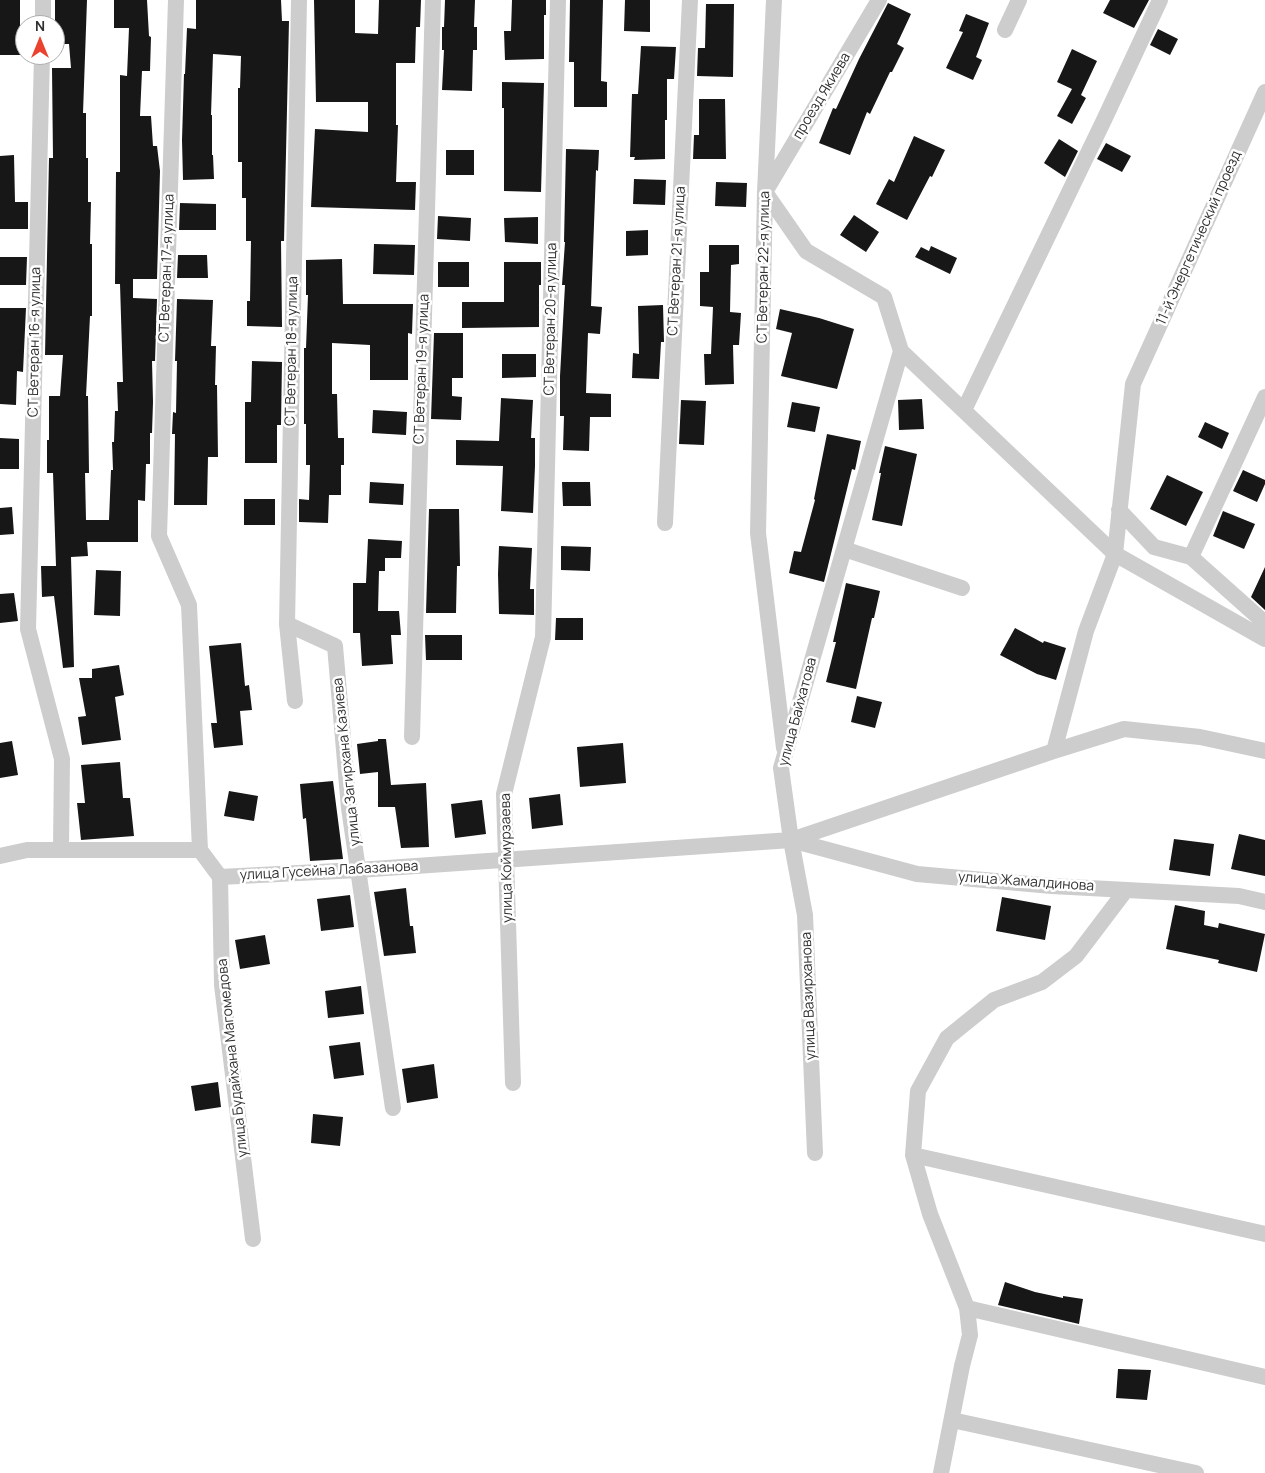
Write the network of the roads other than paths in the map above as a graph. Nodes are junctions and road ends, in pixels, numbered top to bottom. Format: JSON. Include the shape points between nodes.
{"nodes":[{"id":1,"x":44,"y":0,"type":"edge"},
{"id":2,"x":176,"y":0,"type":"edge"},
{"id":3,"x":299,"y":0,"type":"edge"},
{"id":4,"x":433,"y":0,"type":"edge"},
{"id":5,"x":558,"y":0,"type":"edge"},
{"id":6,"x":690,"y":0,"type":"edge"},
{"id":7,"x":774,"y":0,"type":"edge"},
{"id":8,"x":1019,"y":0,"type":"edge"},
{"id":9,"x":1160,"y":0,"type":"edge"},
{"id":10,"x":876,"y":1,"type":"edge"},
{"id":11,"x":43,"y":15,"type":"edge"},
{"id":12,"x":1005,"y":30,"type":"dead end"},
{"id":13,"x":42,"y":65,"type":"edge"},
{"id":14,"x":1265,"y":92,"type":"edge"},
{"id":15,"x":765,"y":192,"type":"junction"},
{"id":16,"x":901,"y":350,"type":"junction"},
{"id":17,"x":1265,"y":397,"type":"edge"},
{"id":18,"x":964,"y":410,"type":"junction"},
{"id":19,"x":1119,"y":510,"type":"junction"},
{"id":20,"x":664,"y":523,"type":"dead end"},
{"id":21,"x":844,"y":549,"type":"junction"},
{"id":22,"x":1195,"y":551,"type":"junction"},
{"id":23,"x":1115,"y":554,"type":"junction"},
{"id":24,"x":962,"y":588,"type":"dead end"},
{"id":25,"x":1265,"y":623,"type":"edge"},
{"id":26,"x":287,"y":624,"type":"junction"},
{"id":27,"x":543,"y":637,"type":"joint"},
{"id":28,"x":1265,"y":639,"type":"edge"},
{"id":29,"x":295,"y":701,"type":"dead end"},
{"id":30,"x":412,"y":737,"type":"dead end"},
{"id":31,"x":1054,"y":751,"type":"junction"},
{"id":32,"x":1265,"y":751,"type":"edge"},
{"id":33,"x":785,"y":756,"type":"junction"},
{"id":34,"x":791,"y":840,"type":"junction"},
{"id":35,"x":61,"y":850,"type":"junction"},
{"id":36,"x":200,"y":850,"type":"junction"},
{"id":37,"x":0,"y":856,"type":"edge"},
{"id":38,"x":505,"y":859,"type":"junction"},
{"id":39,"x":358,"y":870,"type":"junction"},
{"id":40,"x":220,"y":877,"type":"junction"},
{"id":41,"x":1126,"y":890,"type":"junction"},
{"id":42,"x":1265,"y":902,"type":"edge"},
{"id":43,"x":512,"y":1083,"type":"dead end"},
{"id":44,"x":393,"y":1108,"type":"dead end"},
{"id":45,"x":815,"y":1153,"type":"dead end"},
{"id":46,"x":913,"y":1155,"type":"junction"},
{"id":47,"x":1265,"y":1234,"type":"edge"},
{"id":48,"x":253,"y":1239,"type":"dead end"},
{"id":49,"x":967,"y":1308,"type":"junction"},
{"id":50,"x":1265,"y":1377,"type":"edge"},
{"id":51,"x":952,"y":1420,"type":"junction"},
{"id":52,"x":941,"y":1473,"type":"edge"},
{"id":53,"x":1196,"y":1473,"type":"edge"}],
"edges":[{"from":1,"to":11,"type":"street"},
{"from":2,"to":36,"type":"street","name":"СТ Ветеран 17-я улица","via":[[159,536],[189,605]]},
{"from":3,"to":26,"type":"street","name":"СТ Ветеран 18-я улица"},
{"from":4,"to":30,"type":"street","name":"СТ Ветеран 19-я улица"},
{"from":5,"to":27,"type":"street","name":"СТ Ветеран 20-я улица"},
{"from":6,"to":20,"type":"street","name":"СТ Ветеран 21-я улица"},
{"from":7,"to":15,"type":"street","name":"СТ Ветеран 22-я улица"},
{"from":8,"to":12,"type":"street"},
{"from":9,"to":18,"type":"street"},
{"from":10,"to":15,"type":"street","name":"проезд Якиева"},
{"from":13,"to":35,"type":"street","name":"СТ Ветеран 16-я улица","via":[[28,629],[62,759]]},
{"from":14,"to":19,"type":"street","name":"11-й Энергетический проезд","via":[[1133,384]]},
{"from":15,"to":16,"type":"street","via":[[806,251],[884,297]]},
{"from":15,"to":33,"type":"street","name":"СТ Ветеран 22-я улица","via":[[758,533]]},
{"from":16,"to":18,"type":"street"},
{"from":16,"to":21,"type":"street","name":"улица Байхатова"},
{"from":17,"to":22,"type":"street"},
{"from":18,"to":23,"type":"street"},
{"from":19,"to":22,"type":"street","via":[[1154,547]]},
{"from":19,"to":23,"type":"street","name":"11-й Энергетический проезд"},
{"from":21,"to":24,"type":"street"},
{"from":21,"to":33,"type":"street","name":"улица Байхатова"},
{"from":22,"to":25,"type":"street"},
{"from":23,"to":28,"type":"street"},
{"from":23,"to":31,"type":"street","name":"11-й Энергетический проезд","via":[[1086,630]]},
{"from":26,"to":29,"type":"street","name":"СТ Ветеран 18-я улица"},
{"from":26,"to":39,"type":"street","name":"улица Загирхана Казиева","via":[[335,646],[349,808]]},
{"from":27,"to":38,"type":"street","name":"улица Коймурзаева","via":[[504,794]]},
{"from":31,"to":32,"type":"street","via":[[1124,729],[1200,737]]},
{"from":31,"to":34,"type":"street"},
{"from":33,"to":34,"type":"street","name":"улица Байхатова","via":[[782,768]]},
{"from":34,"to":38,"type":"street","name":"улица Гусейна Лабазанова"},
{"from":34,"to":41,"type":"street","name":"улица Жамалдинова","via":[[917,874]]},
{"from":34,"to":45,"type":"street","name":"улица Вазирханова","via":[[805,915]]},
{"from":35,"to":36,"type":"street"},
{"from":35,"to":37,"type":"street","via":[[27,850]]},
{"from":36,"to":40,"type":"street","name":"улица Гусейна Лабазанова"},
{"from":38,"to":39,"type":"street","name":"улица Гусейна Лабазанова"},
{"from":38,"to":43,"type":"street","name":"улица Коймурзаева"},
{"from":39,"to":40,"type":"street","name":"улица Гусейна Лабазанова"},
{"from":39,"to":44,"type":"street","name":"улица Загирхана Казиева"},
{"from":40,"to":48,"type":"street","name":"улица Будайхана Магомедова","via":[[222,985]]},
{"from":41,"to":42,"type":"street","name":"улица Жамалдинова","via":[[1240,896]]},
{"from":41,"to":46,"type":"street","via":[[1076,956],[1042,982],[994,1000],[947,1038],[918,1091]]},
{"from":46,"to":47,"type":"street"},
{"from":46,"to":49,"type":"street","via":[[930,1214]]},
{"from":49,"to":50,"type":"street"},
{"from":49,"to":51,"type":"street","via":[[970,1335]]},
{"from":51,"to":52,"type":"street"},
{"from":51,"to":53,"type":"street"}]}
